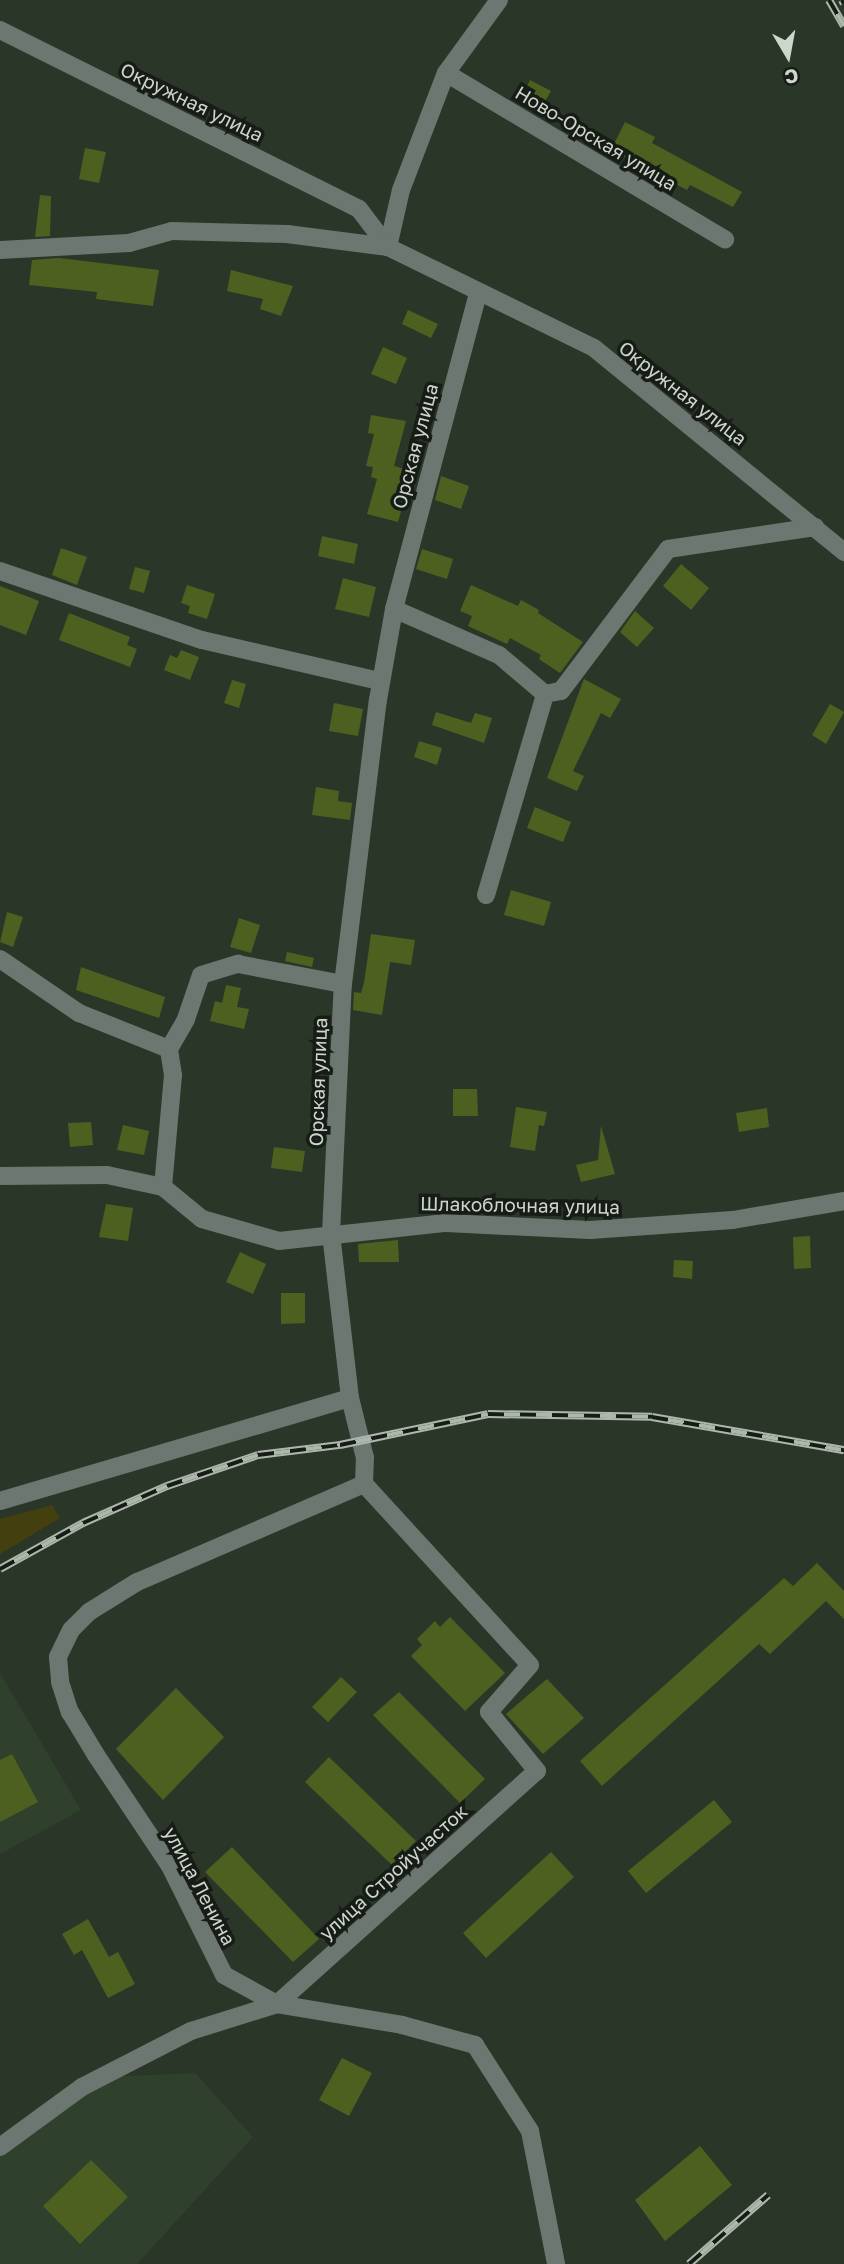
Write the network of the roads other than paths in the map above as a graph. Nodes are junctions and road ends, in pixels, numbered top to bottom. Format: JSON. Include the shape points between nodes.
{"nodes":[{"id":1,"x":499,"y":0,"type":"edge"},
{"id":2,"x":0,"y":30,"type":"edge"},
{"id":3,"x":446,"y":73,"type":"junction"},
{"id":4,"x":725,"y":239,"type":"dead end"},
{"id":5,"x":388,"y":247,"type":"junction"},
{"id":6,"x":0,"y":250,"type":"edge"},
{"id":7,"x":478,"y":295,"type":"junction"},
{"id":8,"x":815,"y":527,"type":"junction"},
{"id":9,"x":844,"y":552,"type":"edge"},
{"id":10,"x":0,"y":571,"type":"edge"},
{"id":11,"x":394,"y":608,"type":"junction"},
{"id":12,"x":380,"y":681,"type":"junction"},
{"id":13,"x":545,"y":694,"type":"junction"},
{"id":14,"x":486,"y":895,"type":"dead end"},
{"id":15,"x":0,"y":959,"type":"edge"},
{"id":16,"x":342,"y":984,"type":"junction"},
{"id":17,"x":169,"y":1049,"type":"junction"},
{"id":18,"x":0,"y":1177,"type":"edge"},
{"id":19,"x":163,"y":1187,"type":"junction"},
{"id":20,"x":844,"y":1201,"type":"edge"},
{"id":21,"x":331,"y":1234,"type":"junction"},
{"id":22,"x":350,"y":1398,"type":"junction"},
{"id":23,"x":364,"y":1484,"type":"junction"},
{"id":24,"x":0,"y":1501,"type":"edge"},
{"id":25,"x":277,"y":2004,"type":"junction"},
{"id":26,"x":0,"y":2147,"type":"edge"},
{"id":27,"x":556,"y":2264,"type":"edge"}],
"edges":[{"from":1,"to":3,"type":"street"},
{"from":2,"to":5,"type":"street","name":"Окружная улица","via":[[359,209]]},
{"from":3,"to":4,"type":"street","name":"Ново-Орская улица"},
{"from":3,"to":5,"type":"street","via":[[401,190]]},
{"from":5,"to":6,"type":"street","via":[[287,234],[172,231],[129,243]]},
{"from":5,"to":7,"type":"street","name":"Окружная улица"},
{"from":7,"to":8,"type":"street","name":"Окружная улица","via":[[594,348]]},
{"from":7,"to":11,"type":"street","name":"Орская улица"},
{"from":8,"to":9,"type":"street","name":"Окружная улица"},
{"from":8,"to":13,"type":"street","via":[[668,549],[561,691]]},
{"from":10,"to":12,"type":"street","via":[[202,640]]},
{"from":11,"to":12,"type":"street","name":"Орская улица"},
{"from":11,"to":13,"type":"street","via":[[499,655]]},
{"from":12,"to":16,"type":"street","name":"Орская улица"},
{"from":13,"to":14,"type":"street"},
{"from":15,"to":17,"type":"street","via":[[79,1013]]},
{"from":16,"to":17,"type":"street","via":[[238,964],[201,975],[186,1019]]},
{"from":16,"to":21,"type":"street","name":"Орская улица"},
{"from":17,"to":19,"type":"street","via":[[173,1074]]},
{"from":18,"to":19,"type":"street","name":"Шлакоблочная улица","via":[[107,1175]]},
{"from":19,"to":21,"type":"street","name":"Шлакоблочная улица","via":[[202,1219],[279,1241]]},
{"from":20,"to":21,"type":"street","name":"Шлакоблочная улица","via":[[733,1220],[590,1230],[446,1223]]},
{"from":21,"to":22,"type":"street","name":"Орская улица"},
{"from":22,"to":23,"type":"street","name":"Орская улица","via":[[365,1458]]},
{"from":22,"to":24,"type":"street"},
{"from":23,"to":25,"type":"street","name":"улица Стройучасток","via":[[530,1665],[489,1712],[537,1771]]},
{"from":23,"to":25,"type":"street","name":"улица Ленина","via":[[137,1582],[89,1612],[71,1630],[58,1657],[60,1682],[71,1712],[170,1866],[224,1975]]},
{"from":25,"to":26,"type":"street","via":[[191,2031],[82,2087]]},
{"from":25,"to":27,"type":"street","name":"улица Ленина","via":[[402,2025],[475,2045],[530,2131]]}]}
